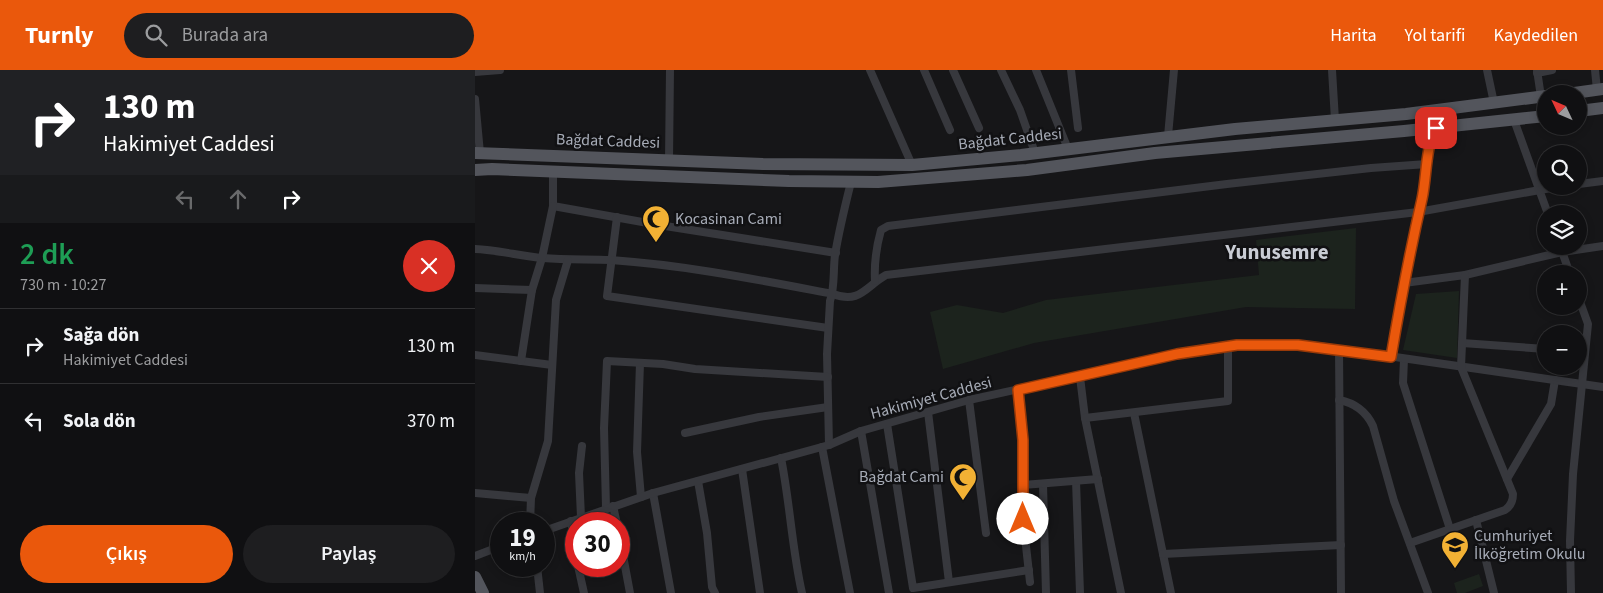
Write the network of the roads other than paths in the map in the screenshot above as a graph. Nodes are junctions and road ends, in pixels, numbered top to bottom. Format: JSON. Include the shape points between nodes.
{"nodes":[{"id":1,"x":500,"y":70,"type":"edge"},
{"id":2,"x":670,"y":70,"type":"edge"},
{"id":3,"x":870,"y":70,"type":"edge"},
{"id":4,"x":924,"y":70,"type":"edge"},
{"id":5,"x":1001,"y":70,"type":"edge"},
{"id":6,"x":1036,"y":70,"type":"edge"},
{"id":7,"x":1071,"y":70,"type":"edge"},
{"id":8,"x":1174,"y":70,"type":"edge"},
{"id":9,"x":1332,"y":70,"type":"edge"},
{"id":10,"x":1487,"y":70,"type":"edge"},
{"id":11,"x":1552,"y":70,"type":"edge"},
{"id":12,"x":1595,"y":70,"type":"edge"},
{"id":13,"x":955,"y":71,"type":"edge"},
{"id":14,"x":1537,"y":71,"type":"edge"},
{"id":15,"x":475,"y":72,"type":"edge"},
{"id":16,"x":1541,"y":85,"type":"edge"},
{"id":17,"x":1600,"y":90,"type":"edge"},
{"id":18,"x":1587,"y":92,"type":"edge"},
{"id":19,"x":1537,"y":98,"type":"edge"},
{"id":20,"x":475,"y":99,"type":"edge"},
{"id":21,"x":1494,"y":103,"type":"junction"},
{"id":22,"x":1603,"y":108,"type":"edge"},
{"id":23,"x":1587,"y":110,"type":"edge"},
{"id":24,"x":1537,"y":117,"type":"edge"},
{"id":25,"x":1335,"y":120,"type":"junction"},
{"id":26,"x":1514,"y":120,"type":"junction"},
{"id":27,"x":979,"y":128,"type":"dead end"},
{"id":28,"x":1078,"y":128,"type":"dead end"},
{"id":29,"x":1436,"y":128,"type":"junction"},
{"id":30,"x":950,"y":130,"type":"dead end"},
{"id":31,"x":1168,"y":136,"type":"junction"},
{"id":32,"x":1068,"y":149,"type":"junction"},
{"id":33,"x":477,"y":153,"type":"edge"},
{"id":34,"x":1035,"y":153,"type":"junction"},
{"id":35,"x":669,"y":160,"type":"junction"},
{"id":36,"x":1427,"y":164,"type":"junction"},
{"id":37,"x":912,"y":165,"type":"junction"},
{"id":38,"x":475,"y":170,"type":"edge"},
{"id":39,"x":553,"y":171,"type":"junction"},
{"id":40,"x":1603,"y":181,"type":"edge"},
{"id":41,"x":851,"y":182,"type":"junction"},
{"id":42,"x":1537,"y":183,"type":"edge"},
{"id":43,"x":1587,"y":183,"type":"edge"},
{"id":44,"x":1537,"y":189,"type":"edge"},
{"id":45,"x":553,"y":206,"type":"junction"},
{"id":46,"x":1418,"y":212,"type":"junction"},
{"id":47,"x":617,"y":217,"type":"junction"},
{"id":48,"x":1603,"y":246,"type":"edge"},
{"id":49,"x":1587,"y":247,"type":"edge"},
{"id":50,"x":475,"y":249,"type":"edge"},
{"id":51,"x":836,"y":253,"type":"junction"},
{"id":52,"x":1539,"y":255,"type":"edge"},
{"id":53,"x":542,"y":258,"type":"junction"},
{"id":54,"x":568,"y":260,"type":"junction"},
{"id":55,"x":611,"y":260,"type":"junction"},
{"id":56,"x":1465,"y":275,"type":"junction"},
{"id":57,"x":875,"y":281,"type":"junction"},
{"id":58,"x":1404,"y":283,"type":"junction"},
{"id":59,"x":475,"y":288,"type":"edge"},
{"id":60,"x":532,"y":290,"type":"junction"},
{"id":61,"x":833,"y":294,"type":"junction"},
{"id":62,"x":1585,"y":315,"type":"edge"},
{"id":63,"x":828,"y":328,"type":"junction"},
{"id":64,"x":1587,"y":328,"type":"edge"},
{"id":65,"x":1462,"y":343,"type":"junction"},
{"id":66,"x":1228,"y":346,"type":"junction"},
{"id":67,"x":1537,"y":348,"type":"edge"},
{"id":68,"x":1339,"y":349,"type":"junction"},
{"id":69,"x":475,"y":355,"type":"edge"},
{"id":70,"x":1391,"y":357,"type":"junction"},
{"id":71,"x":1404,"y":359,"type":"junction"},
{"id":72,"x":521,"y":361,"type":"junction"},
{"id":73,"x":640,"y":363,"type":"junction"},
{"id":74,"x":552,"y":365,"type":"junction"},
{"id":75,"x":1461,"y":367,"type":"junction"},
{"id":76,"x":1581,"y":375,"type":"edge"},
{"id":77,"x":828,"y":377,"type":"junction"},
{"id":78,"x":1079,"y":377,"type":"junction"},
{"id":79,"x":1555,"y":380,"type":"junction"},
{"id":80,"x":1581,"y":384,"type":"junction"},
{"id":81,"x":1603,"y":387,"type":"edge"},
{"id":82,"x":1018,"y":390,"type":"junction"},
{"id":83,"x":969,"y":400,"type":"junction"},
{"id":84,"x":1339,"y":400,"type":"junction"},
{"id":85,"x":828,"y":407,"type":"junction"},
{"id":86,"x":928,"y":412,"type":"junction"},
{"id":87,"x":1134,"y":413,"type":"junction"},
{"id":88,"x":1085,"y":418,"type":"junction"},
{"id":89,"x":887,"y":424,"type":"junction"},
{"id":90,"x":861,"y":431,"type":"junction"},
{"id":91,"x":685,"y":433,"type":"dead end"},
{"id":92,"x":582,"y":446,"type":"dead end"},
{"id":93,"x":825,"y":446,"type":"junction"},
{"id":94,"x":781,"y":458,"type":"junction"},
{"id":95,"x":742,"y":469,"type":"junction"},
{"id":96,"x":1098,"y":479,"type":"junction"},
{"id":97,"x":1507,"y":479,"type":"junction"},
{"id":98,"x":698,"y":481,"type":"junction"},
{"id":99,"x":1076,"y":481,"type":"junction"},
{"id":100,"x":1043,"y":484,"type":"junction"},
{"id":101,"x":1023,"y":485,"type":"junction"},
{"id":102,"x":475,"y":493,"type":"edge"},
{"id":103,"x":653,"y":493,"type":"junction"},
{"id":104,"x":641,"y":497,"type":"junction"},
{"id":105,"x":531,"y":498,"type":"junction"},
{"id":106,"x":610,"y":507,"type":"junction"},
{"id":107,"x":530,"y":512,"type":"edge"},
{"id":108,"x":581,"y":512,"type":"edge"},
{"id":109,"x":596,"y":512,"type":"edge"},
{"id":110,"x":612,"y":512,"type":"edge"},
{"id":111,"x":1476,"y":520,"type":"junction"},
{"id":112,"x":1449,"y":529,"type":"junction"},
{"id":113,"x":986,"y":533,"type":"dead end"},
{"id":114,"x":1409,"y":543,"type":"junction"},
{"id":115,"x":1341,"y":545,"type":"junction"},
{"id":116,"x":490,"y":550,"type":"edge"},
{"id":117,"x":1163,"y":554,"type":"junction"},
{"id":118,"x":475,"y":556,"type":"edge"},
{"id":119,"x":1029,"y":570,"type":"junction"},
{"id":120,"x":475,"y":577,"type":"edge"},
{"id":121,"x":538,"y":577,"type":"edge"},
{"id":122,"x":580,"y":577,"type":"edge"},
{"id":123,"x":627,"y":577,"type":"edge"},
{"id":124,"x":949,"y":582,"type":"junction"},
{"id":125,"x":1030,"y":582,"type":"dead end"},
{"id":126,"x":921,"y":590,"type":"edge"},
{"id":127,"x":483,"y":593,"type":"edge"},
{"id":128,"x":539,"y":593,"type":"edge"},
{"id":129,"x":584,"y":593,"type":"edge"},
{"id":130,"x":630,"y":593,"type":"edge"},
{"id":131,"x":671,"y":593,"type":"edge"},
{"id":132,"x":715,"y":593,"type":"edge"},
{"id":133,"x":760,"y":593,"type":"edge"},
{"id":134,"x":802,"y":593,"type":"edge"},
{"id":135,"x":850,"y":593,"type":"edge"},
{"id":136,"x":889,"y":593,"type":"edge"},
{"id":137,"x":1046,"y":593,"type":"edge"},
{"id":138,"x":1080,"y":593,"type":"edge"},
{"id":139,"x":1121,"y":593,"type":"edge"},
{"id":140,"x":1171,"y":593,"type":"edge"},
{"id":141,"x":1341,"y":593,"type":"edge"},
{"id":142,"x":1428,"y":593,"type":"edge"},
{"id":143,"x":1494,"y":593,"type":"edge"},
{"id":144,"x":1571,"y":593,"type":"edge"}],
"edges":[{"from":1,"to":15,"type":"street"},
{"from":2,"to":35,"type":"street"},
{"from":3,"to":37,"type":"street"},
{"from":4,"to":30,"type":"street"},
{"from":5,"to":34,"type":"street"},
{"from":6,"to":32,"type":"street"},
{"from":7,"to":28,"type":"street"},
{"from":8,"to":31,"type":"street"},
{"from":9,"to":25,"type":"street"},
{"from":10,"to":21,"type":"street"},
{"from":11,"to":14,"type":"street"},
{"from":12,"to":17,"type":"street"},
{"from":13,"to":27,"type":"street"},
{"from":14,"to":16,"type":"street"},
{"from":17,"to":18,"type":"main road"},
{"from":19,"to":21,"type":"main road","name":"Bağdat Caddesi"},
{"from":20,"to":33,"type":"street"},
{"from":21,"to":25,"type":"main road","name":"Bağdat Caddesi"},
{"from":22,"to":23,"type":"main road"},
{"from":24,"to":26,"type":"main road","name":"Bağdat Caddesi"},
{"from":25,"to":31,"type":"main road","name":"Bağdat Caddesi"},
{"from":26,"to":29,"type":"main road","name":"Bağdat Caddesi"},
{"from":26,"to":42,"type":"street"},
{"from":29,"to":36,"type":"street"},
{"from":29,"to":41,"type":"main road","name":"Bağdat Caddesi","via":[[1155,154],[1027,170]]},
{"from":31,"to":32,"type":"main road","name":"Bağdat Caddesi"},
{"from":32,"to":34,"type":"main road","name":"Bağdat Caddesi"},
{"from":33,"to":35,"type":"main road","name":"Bağdat Caddesi"},
{"from":34,"to":37,"type":"main road","name":"Bağdat Caddesi"},
{"from":35,"to":37,"type":"main road","name":"Bağdat Caddesi"},
{"from":36,"to":46,"type":"street"},
{"from":36,"to":57,"type":"street","via":[[1265,180],[888,226],[881,230],[875,253]]},
{"from":38,"to":39,"type":"main road","name":"Bağdat Caddesi"},
{"from":39,"to":41,"type":"main road","name":"Bağdat Caddesi"},
{"from":39,"to":45,"type":"street"},
{"from":40,"to":43,"type":"street"},
{"from":41,"to":51,"type":"street"},
{"from":44,"to":46,"type":"street"},
{"from":45,"to":47,"type":"street"},
{"from":45,"to":53,"type":"street"},
{"from":46,"to":57,"type":"street","via":[[886,274]]},
{"from":46,"to":58,"type":"street"},
{"from":47,"to":51,"type":"street"},
{"from":47,"to":55,"type":"street"},
{"from":48,"to":49,"type":"street"},
{"from":50,"to":53,"type":"street"},
{"from":51,"to":61,"type":"street"},
{"from":52,"to":56,"type":"street"},
{"from":53,"to":54,"type":"street"},
{"from":53,"to":60,"type":"street"},
{"from":54,"to":55,"type":"street"},
{"from":54,"to":74,"type":"street","via":[[556,300]]},
{"from":55,"to":61,"type":"street","via":[[745,277]]},
{"from":55,"to":63,"type":"street","via":[[607,296]]},
{"from":56,"to":58,"type":"street"},
{"from":56,"to":65,"type":"street"},
{"from":57,"to":61,"type":"street","via":[[855,296],[843,298]]},
{"from":58,"to":70,"type":"street"},
{"from":59,"to":60,"type":"street"},
{"from":60,"to":72,"type":"street"},
{"from":61,"to":63,"type":"street"},
{"from":62,"to":64,"type":"street"},
{"from":63,"to":77,"type":"street"},
{"from":65,"to":67,"type":"street"},
{"from":65,"to":75,"type":"street"},
{"from":66,"to":68,"type":"street","name":"Hakimiyet Caddesi","via":[[1278,344]]},
{"from":66,"to":78,"type":"street","name":"Hakimiyet Caddesi","via":[[1177,354]]},
{"from":66,"to":87,"type":"street","via":[[1228,401]]},
{"from":68,"to":70,"type":"street","name":"Hakimiyet Caddesi"},
{"from":68,"to":84,"type":"street"},
{"from":69,"to":72,"type":"street"},
{"from":70,"to":71,"type":"street","name":"Hakimiyet Caddesi"},
{"from":71,"to":75,"type":"street","name":"Hakimiyet Caddesi"},
{"from":71,"to":112,"type":"street","via":[[1403,384]]},
{"from":72,"to":74,"type":"street"},
{"from":73,"to":77,"type":"street"},
{"from":73,"to":104,"type":"street","via":[[637,452]]},
{"from":73,"to":106,"type":"street","via":[[607,361],[604,438]]},
{"from":74,"to":105,"type":"street","via":[[548,442]]},
{"from":75,"to":79,"type":"street","name":"Hakimiyet Caddesi"},
{"from":75,"to":97,"type":"street"},
{"from":76,"to":80,"type":"street"},
{"from":77,"to":85,"type":"street"},
{"from":78,"to":82,"type":"street","name":"Hakimiyet Caddesi"},
{"from":78,"to":88,"type":"street"},
{"from":79,"to":80,"type":"street","name":"Hakimiyet Caddesi"},
{"from":79,"to":97,"type":"street","via":[[1551,404]]},
{"from":80,"to":81,"type":"street","name":"Hakimiyet Caddesi"},
{"from":80,"to":144,"type":"street","via":[[1570,541]]},
{"from":82,"to":83,"type":"street","name":"Hakimiyet Caddesi"},
{"from":82,"to":101,"type":"street"},
{"from":83,"to":86,"type":"street","name":"Hakimiyet Caddesi"},
{"from":83,"to":113,"type":"street"},
{"from":84,"to":114,"type":"street","via":[[1355,406],[1371,421]]},
{"from":84,"to":115,"type":"street"},
{"from":85,"to":91,"type":"street","via":[[759,417]]},
{"from":85,"to":93,"type":"street"},
{"from":86,"to":89,"type":"street","name":"Hakimiyet Caddesi"},
{"from":86,"to":124,"type":"street"},
{"from":87,"to":88,"type":"street"},
{"from":87,"to":117,"type":"street"},
{"from":88,"to":96,"type":"street"},
{"from":89,"to":90,"type":"street","name":"Hakimiyet Caddesi"},
{"from":89,"to":126,"type":"street","via":[[913,588]]},
{"from":90,"to":93,"type":"street","name":"Hakimiyet Caddesi"},
{"from":90,"to":136,"type":"street"},
{"from":92,"to":108,"type":"street"},
{"from":93,"to":94,"type":"street","name":"Hakimiyet Caddesi"},
{"from":93,"to":135,"type":"street"},
{"from":94,"to":95,"type":"street","name":"Hakimiyet Caddesi"},
{"from":94,"to":134,"type":"street"},
{"from":95,"to":98,"type":"street","name":"Hakimiyet Caddesi"},
{"from":95,"to":133,"type":"street"},
{"from":96,"to":99,"type":"street"},
{"from":96,"to":139,"type":"street"},
{"from":97,"to":111,"type":"street","via":[[1513,494],[1510,506]]},
{"from":98,"to":103,"type":"street","name":"Hakimiyet Caddesi"},
{"from":98,"to":132,"type":"street"},
{"from":99,"to":100,"type":"street"},
{"from":99,"to":138,"type":"street"},
{"from":100,"to":101,"type":"street"},
{"from":100,"to":137,"type":"street"},
{"from":101,"to":119,"type":"street"},
{"from":102,"to":105,"type":"street"},
{"from":103,"to":104,"type":"street","name":"Hakimiyet Caddesi"},
{"from":103,"to":131,"type":"street"},
{"from":104,"to":106,"type":"street","name":"Hakimiyet Caddesi"},
{"from":105,"to":107,"type":"street"},
{"from":106,"to":109,"type":"street","name":"Hakimiyet Caddesi"},
{"from":106,"to":110,"type":"street"},
{"from":111,"to":112,"type":"street"},
{"from":111,"to":143,"type":"street"},
{"from":112,"to":114,"type":"street"},
{"from":114,"to":142,"type":"street"},
{"from":115,"to":117,"type":"street"},
{"from":115,"to":141,"type":"street"},
{"from":116,"to":118,"type":"street"},
{"from":117,"to":140,"type":"street"},
{"from":119,"to":124,"type":"street"},
{"from":119,"to":125,"type":"street"},
{"from":120,"to":127,"type":"main road"},
{"from":121,"to":128,"type":"street"},
{"from":122,"to":129,"type":"street"},
{"from":123,"to":130,"type":"street"},
{"from":124,"to":126,"type":"street"}]}
